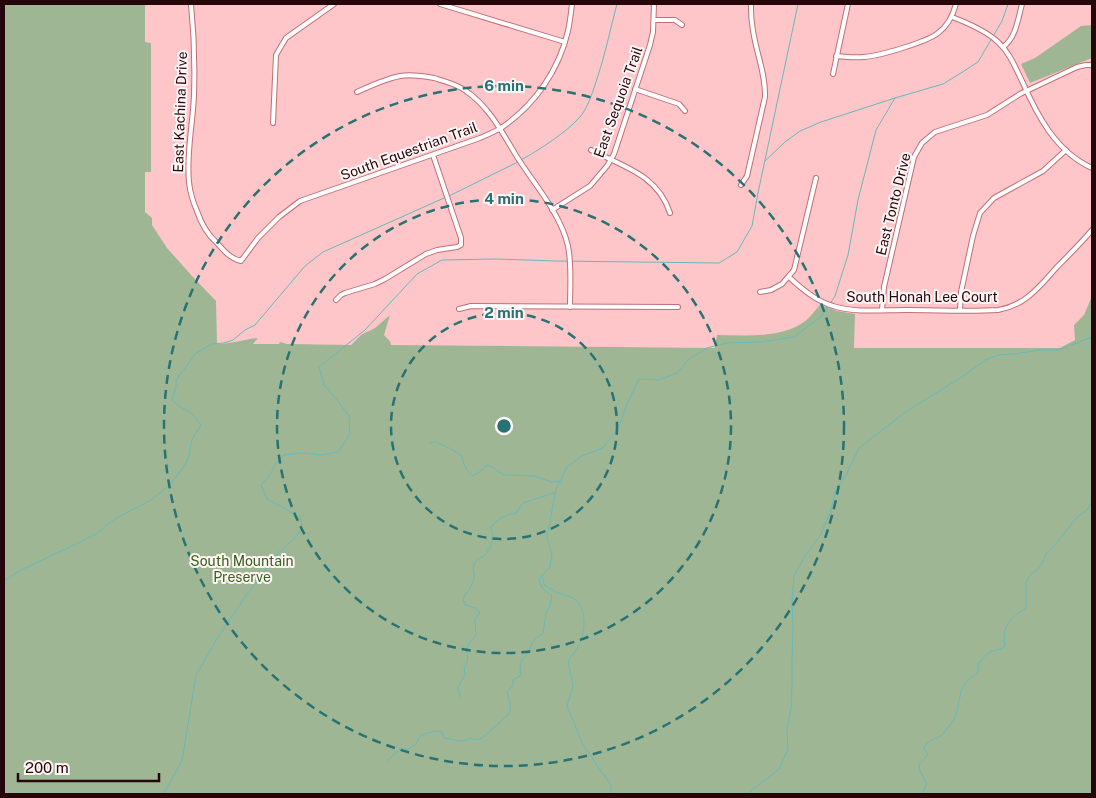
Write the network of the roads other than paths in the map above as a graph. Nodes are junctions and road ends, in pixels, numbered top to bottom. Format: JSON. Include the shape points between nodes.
{"nodes":[{"id":1,"x":191,"y":4,"type":"edge"},
{"id":2,"x":334,"y":4,"type":"edge"},
{"id":3,"x":440,"y":4,"type":"edge"},
{"id":4,"x":572,"y":4,"type":"edge"},
{"id":5,"x":654,"y":4,"type":"edge"},
{"id":6,"x":751,"y":4,"type":"edge"},
{"id":7,"x":848,"y":4,"type":"edge"},
{"id":8,"x":956,"y":4,"type":"edge"},
{"id":9,"x":1022,"y":4,"type":"edge"},
{"id":10,"x":952,"y":17,"type":"junction"},
{"id":11,"x":654,"y":20,"type":"junction"},
{"id":12,"x":682,"y":25,"type":"dead end"},
{"id":13,"x":564,"y":42,"type":"junction"},
{"id":14,"x":1003,"y":47,"type":"junction"},
{"id":15,"x":836,"y":56,"type":"junction"},
{"id":16,"x":1092,"y":66,"type":"edge"},
{"id":17,"x":833,"y":74,"type":"dead end"},
{"id":18,"x":635,"y":89,"type":"junction"},
{"id":19,"x":1026,"y":91,"type":"junction"},
{"id":20,"x":356,"y":92,"type":"dead end"},
{"id":21,"x":685,"y":111,"type":"dead end"},
{"id":22,"x":273,"y":123,"type":"dead end"},
{"id":23,"x":500,"y":128,"type":"junction"},
{"id":24,"x":591,"y":150,"type":"dead end"},
{"id":25,"x":1066,"y":150,"type":"junction"},
{"id":26,"x":433,"y":155,"type":"junction"},
{"id":27,"x":611,"y":160,"type":"junction"},
{"id":28,"x":1092,"y":168,"type":"edge"},
{"id":29,"x":816,"y":178,"type":"dead end"},
{"id":30,"x":741,"y":185,"type":"dead end"},
{"id":31,"x":552,"y":210,"type":"junction"},
{"id":32,"x":670,"y":213,"type":"dead end"},
{"id":33,"x":1092,"y":230,"type":"edge"},
{"id":34,"x":241,"y":261,"type":"joint"},
{"id":35,"x":789,"y":277,"type":"junction"},
{"id":36,"x":760,"y":292,"type":"dead end"},
{"id":37,"x":336,"y":300,"type":"dead end"},
{"id":38,"x":570,"y":307,"type":"junction"},
{"id":39,"x":678,"y":307,"type":"dead end"},
{"id":40,"x":460,"y":309,"type":"dead end"},
{"id":41,"x":882,"y":310,"type":"junction"},
{"id":42,"x":960,"y":310,"type":"junction"}],
"edges":[{"from":1,"to":34,"type":"street","name":"East Kachina Drive","via":[[194,96],[188,165],[192,200],[213,240],[234,259]]},
{"from":2,"to":22,"type":"street","via":[[286,38],[276,55]]},
{"from":3,"to":13,"type":"street"},
{"from":4,"to":13,"type":"street","name":"South Equestrian Trail"},
{"from":5,"to":11,"type":"street","name":"East Sequoia Trail"},
{"from":6,"to":30,"type":"street","via":[[765,97],[747,176]]},
{"from":7,"to":15,"type":"street"},
{"from":8,"to":10,"type":"street"},
{"from":9,"to":14,"type":"street","via":[[1013,36]]},
{"from":10,"to":14,"type":"street","via":[[976,27]]},
{"from":10,"to":15,"type":"street","via":[[937,35],[925,40],[866,57]]},
{"from":11,"to":12,"type":"street","via":[[675,20]]},
{"from":11,"to":18,"type":"street","name":"East Sequoia Trail","via":[[650,45]]},
{"from":13,"to":23,"type":"street","name":"South Equestrian Trail","via":[[547,82],[520,113]]},
{"from":14,"to":19,"type":"street"},
{"from":15,"to":17,"type":"street"},
{"from":16,"to":19,"type":"street","name":"East Tonto Drive","via":[[1077,67]]},
{"from":18,"to":21,"type":"street","via":[[679,104]]},
{"from":18,"to":27,"type":"street","name":"East Sequoia Trail"},
{"from":19,"to":25,"type":"street","via":[[1048,130]]},
{"from":19,"to":41,"type":"street","name":"East Tonto Drive","via":[[987,115],[935,132],[922,143],[914,157],[884,287]]},
{"from":20,"to":23,"type":"street","via":[[400,76],[444,81],[465,90]]},
{"from":23,"to":26,"type":"street","name":"South Equestrian Trail"},
{"from":23,"to":31,"type":"street"},
{"from":24,"to":27,"type":"street"},
{"from":25,"to":28,"type":"street"},
{"from":25,"to":42,"type":"street","via":[[1043,172],[994,198],[980,214],[961,292]]},
{"from":26,"to":34,"type":"street","name":"South Equestrian Trail","via":[[300,201],[258,238]]},
{"from":26,"to":37,"type":"street","via":[[461,238],[460,246],[426,254],[385,279],[344,293]]},
{"from":27,"to":31,"type":"street","name":"East Sequoia Trail","via":[[590,186]]},
{"from":27,"to":32,"type":"street","via":[[655,186]]},
{"from":29,"to":35,"type":"street","via":[[798,258]]},
{"from":31,"to":38,"type":"street","via":[[563,231],[569,256]]},
{"from":33,"to":42,"type":"street","name":"South Honah Lee Court","via":[[1034,292],[1018,304],[998,310]]},
{"from":35,"to":36,"type":"street","via":[[771,290]]},
{"from":35,"to":41,"type":"street","name":"South Honah Lee Court","via":[[818,300],[834,307]]},
{"from":38,"to":39,"type":"street"},
{"from":38,"to":40,"type":"street","via":[[471,306]]},
{"from":41,"to":42,"type":"street","name":"South Honah Lee Court"}]}
